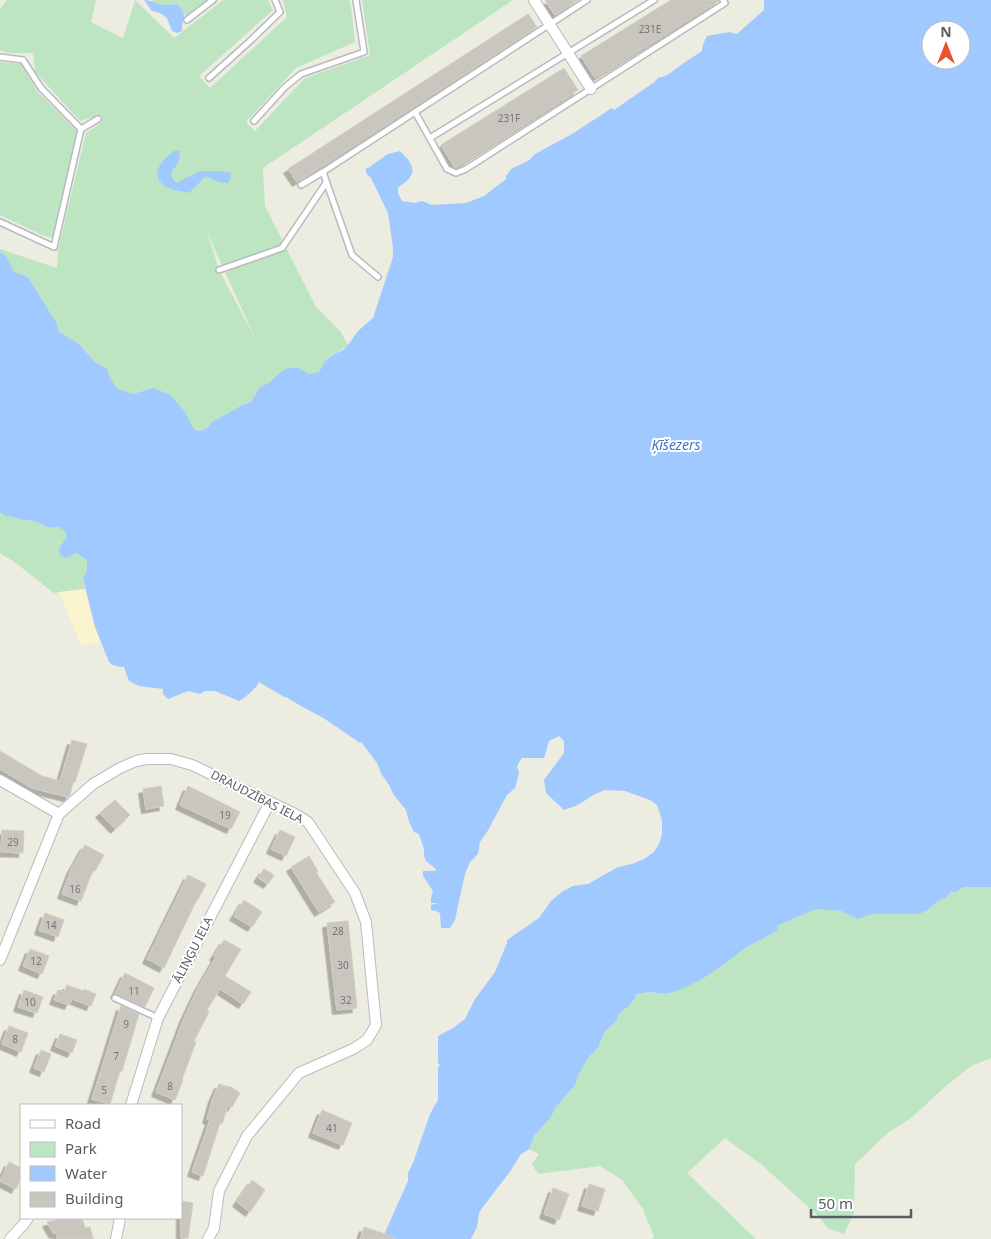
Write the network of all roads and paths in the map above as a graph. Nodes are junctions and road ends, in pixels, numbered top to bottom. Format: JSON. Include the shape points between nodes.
{"nodes":[{"id":1,"x":213,"y":0,"type":"edge"},
{"id":2,"x":275,"y":0,"type":"edge"},
{"id":3,"x":356,"y":0,"type":"edge"},
{"id":4,"x":534,"y":0,"type":"edge"},
{"id":5,"x":586,"y":0,"type":"edge"},
{"id":6,"x":654,"y":0,"type":"edge"},
{"id":7,"x":723,"y":0,"type":"edge"},
{"id":8,"x":187,"y":20,"type":"dead end"},
{"id":9,"x":549,"y":24,"type":"junction"},
{"id":10,"x":568,"y":53,"type":"junction"},
{"id":11,"x":0,"y":58,"type":"edge"},
{"id":12,"x":209,"y":78,"type":"dead end"},
{"id":13,"x":591,"y":90,"type":"junction"},
{"id":14,"x":415,"y":112,"type":"junction"},
{"id":15,"x":98,"y":119,"type":"dead end"},
{"id":16,"x":254,"y":121,"type":"dead end"},
{"id":17,"x":81,"y":129,"type":"junction"},
{"id":18,"x":430,"y":138,"type":"junction"},
{"id":19,"x":323,"y":172,"type":"junction"},
{"id":20,"x":326,"y":183,"type":"junction"},
{"id":21,"x":301,"y":185,"type":"dead end"},
{"id":22,"x":0,"y":222,"type":"edge"},
{"id":23,"x":219,"y":270,"type":"dead end"},
{"id":24,"x":378,"y":277,"type":"dead end"},
{"id":25,"x":0,"y":780,"type":"edge"},
{"id":26,"x":270,"y":802,"type":"junction"},
{"id":27,"x":59,"y":814,"type":"junction"},
{"id":28,"x":0,"y":960,"type":"edge"},
{"id":29,"x":115,"y":998,"type":"dead end"},
{"id":30,"x":158,"y":1018,"type":"junction"},
{"id":31,"x":131,"y":1104,"type":"edge"},
{"id":32,"x":27,"y":1219,"type":"edge"},
{"id":33,"x":120,"y":1219,"type":"edge"},
{"id":34,"x":10,"y":1239,"type":"edge"},
{"id":35,"x":116,"y":1239,"type":"edge"},
{"id":36,"x":208,"y":1239,"type":"edge"}],
"edges":[{"from":1,"to":8,"type":"lane"},
{"from":2,"to":12,"type":"lane","via":[[280,12]]},
{"from":3,"to":16,"type":"lane","via":[[364,52],[301,74]]},
{"from":4,"to":9,"type":"street"},
{"from":5,"to":9,"type":"lane"},
{"from":6,"to":10,"type":"lane"},
{"from":7,"to":13,"type":"lane","via":[[725,3]]},
{"from":9,"to":10,"type":"street"},
{"from":9,"to":14,"type":"lane"},
{"from":10,"to":13,"type":"street"},
{"from":10,"to":18,"type":"lane"},
{"from":11,"to":17,"type":"lane","via":[[23,60],[41,88]]},
{"from":13,"to":18,"type":"lane","via":[[456,173],[447,169]]},
{"from":14,"to":18,"type":"lane"},
{"from":14,"to":19,"type":"lane"},
{"from":15,"to":17,"type":"lane"},
{"from":17,"to":22,"type":"lane","via":[[54,246]]},
{"from":19,"to":20,"type":"lane"},
{"from":19,"to":21,"type":"lane"},
{"from":20,"to":23,"type":"lane","via":[[282,248]]},
{"from":20,"to":24,"type":"lane","via":[[352,255]]},
{"from":25,"to":27,"type":"street"},
{"from":26,"to":27,"type":"street","name":"DRAUDZĪBAS IELA","via":[[192,765],[171,759],[147,759],[120,768],[93,784]]},
{"from":26,"to":30,"type":"street","name":"ĀLIŅĢU IELA"},
{"from":26,"to":36,"type":"street","name":"DRAUDZĪBAS IELA","via":[[308,822],[355,893],[366,922],[376,1025],[367,1040],[353,1049],[299,1073],[247,1136],[219,1191],[214,1228]]},
{"from":27,"to":28,"type":"street","name":"DRAUDZĪBAS IELA"},
{"from":29,"to":30,"type":"lane"},
{"from":30,"to":31,"type":"street","name":"ĀLIŅĢU IELA"},
{"from":32,"to":34,"type":"street"},
{"from":33,"to":35,"type":"street"}]}
